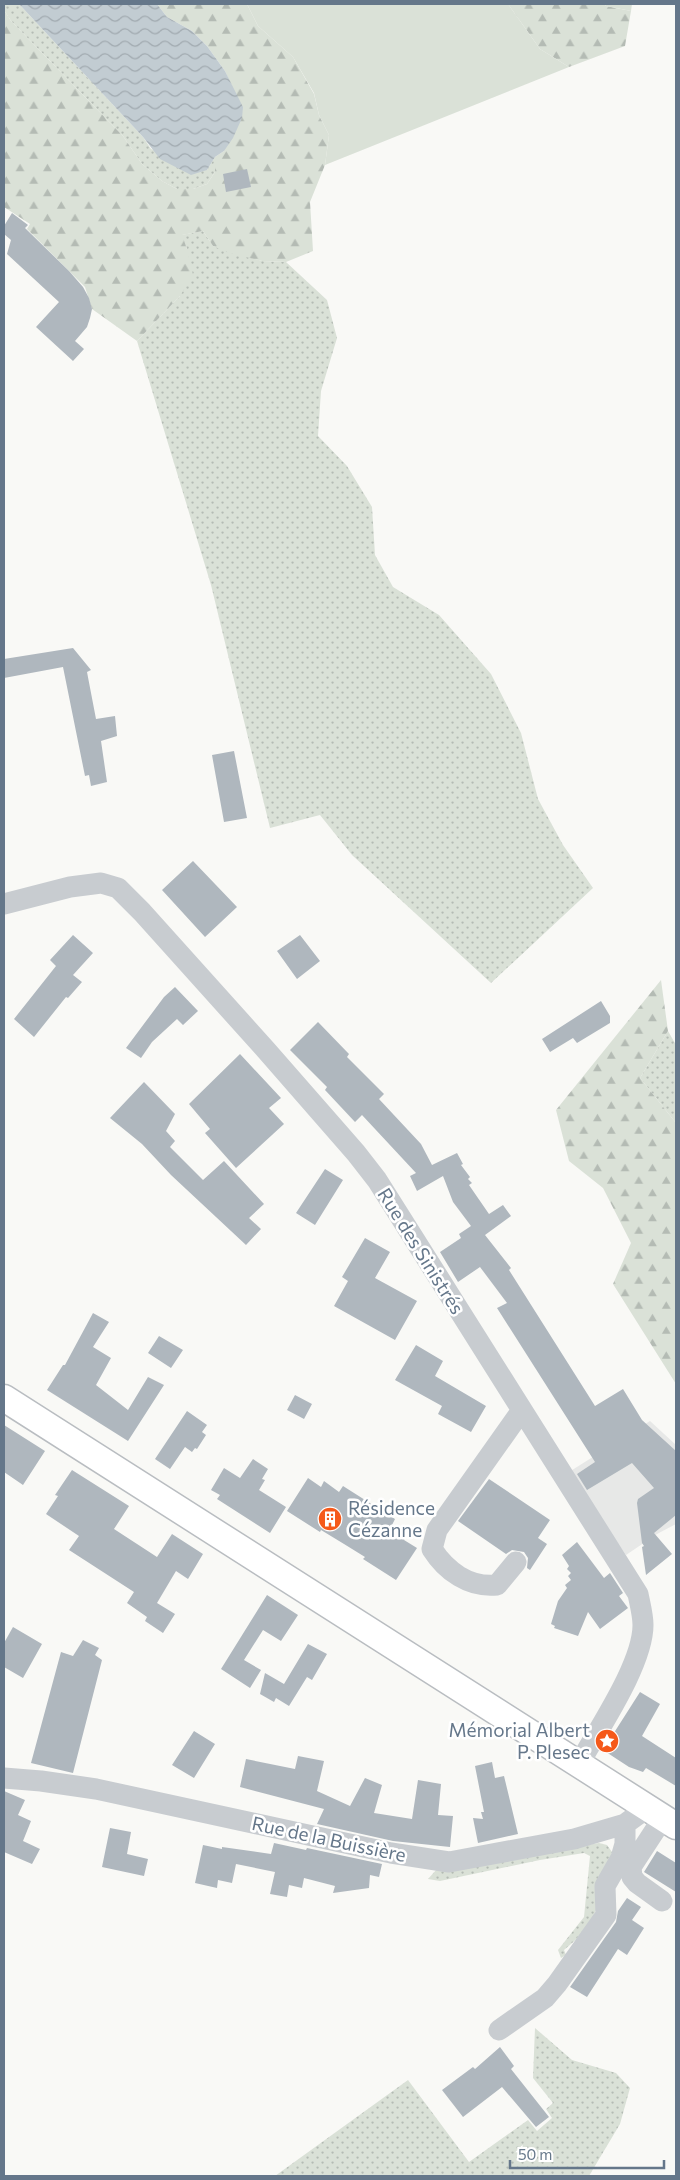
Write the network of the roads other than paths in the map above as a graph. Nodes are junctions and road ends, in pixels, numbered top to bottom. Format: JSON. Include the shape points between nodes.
{"nodes":[{"id":1,"x":4,"y":904,"type":"edge"},
{"id":2,"x":4,"y":1398,"type":"edge"},
{"id":3,"x":522,"y":1410,"type":"junction"},
{"id":4,"x":516,"y":1562,"type":"dead end"},
{"id":5,"x":579,"y":1764,"type":"junction"},
{"id":6,"x":4,"y":1778,"type":"edge"},
{"id":7,"x":662,"y":1817,"type":"edge"},
{"id":8,"x":626,"y":1824,"type":"junction"},
{"id":9,"x":662,"y":1901,"type":"dead end"},
{"id":10,"x":499,"y":2030,"type":"dead end"}],
"edges":[{"from":1,"to":3,"type":"street","name":"Rue des Sinistrés","via":[[101,882],[118,888],[266,1050],[372,1173]]},
{"from":2,"to":5,"type":"main road"},
{"from":3,"to":4,"type":"street","via":[[437,1530],[432,1549],[441,1563],[458,1576],[483,1586],[497,1585]]},
{"from":3,"to":5,"type":"street","name":"Rue des Sinistrés","via":[[638,1594],[643,1623],[634,1665]]},
{"from":5,"to":7,"type":"main road"},
{"from":6,"to":8,"type":"street","name":"Rue de la Buissière","via":[[96,1789],[391,1853],[449,1862],[574,1839]]},
{"from":7,"to":8,"type":"street","name":"Rue de la Buissière"},
{"from":7,"to":9,"type":"street","via":[[631,1867],[632,1878]]},
{"from":8,"to":10,"type":"street","via":[[621,1858],[605,1886],[606,1914],[545,1998]]}]}
